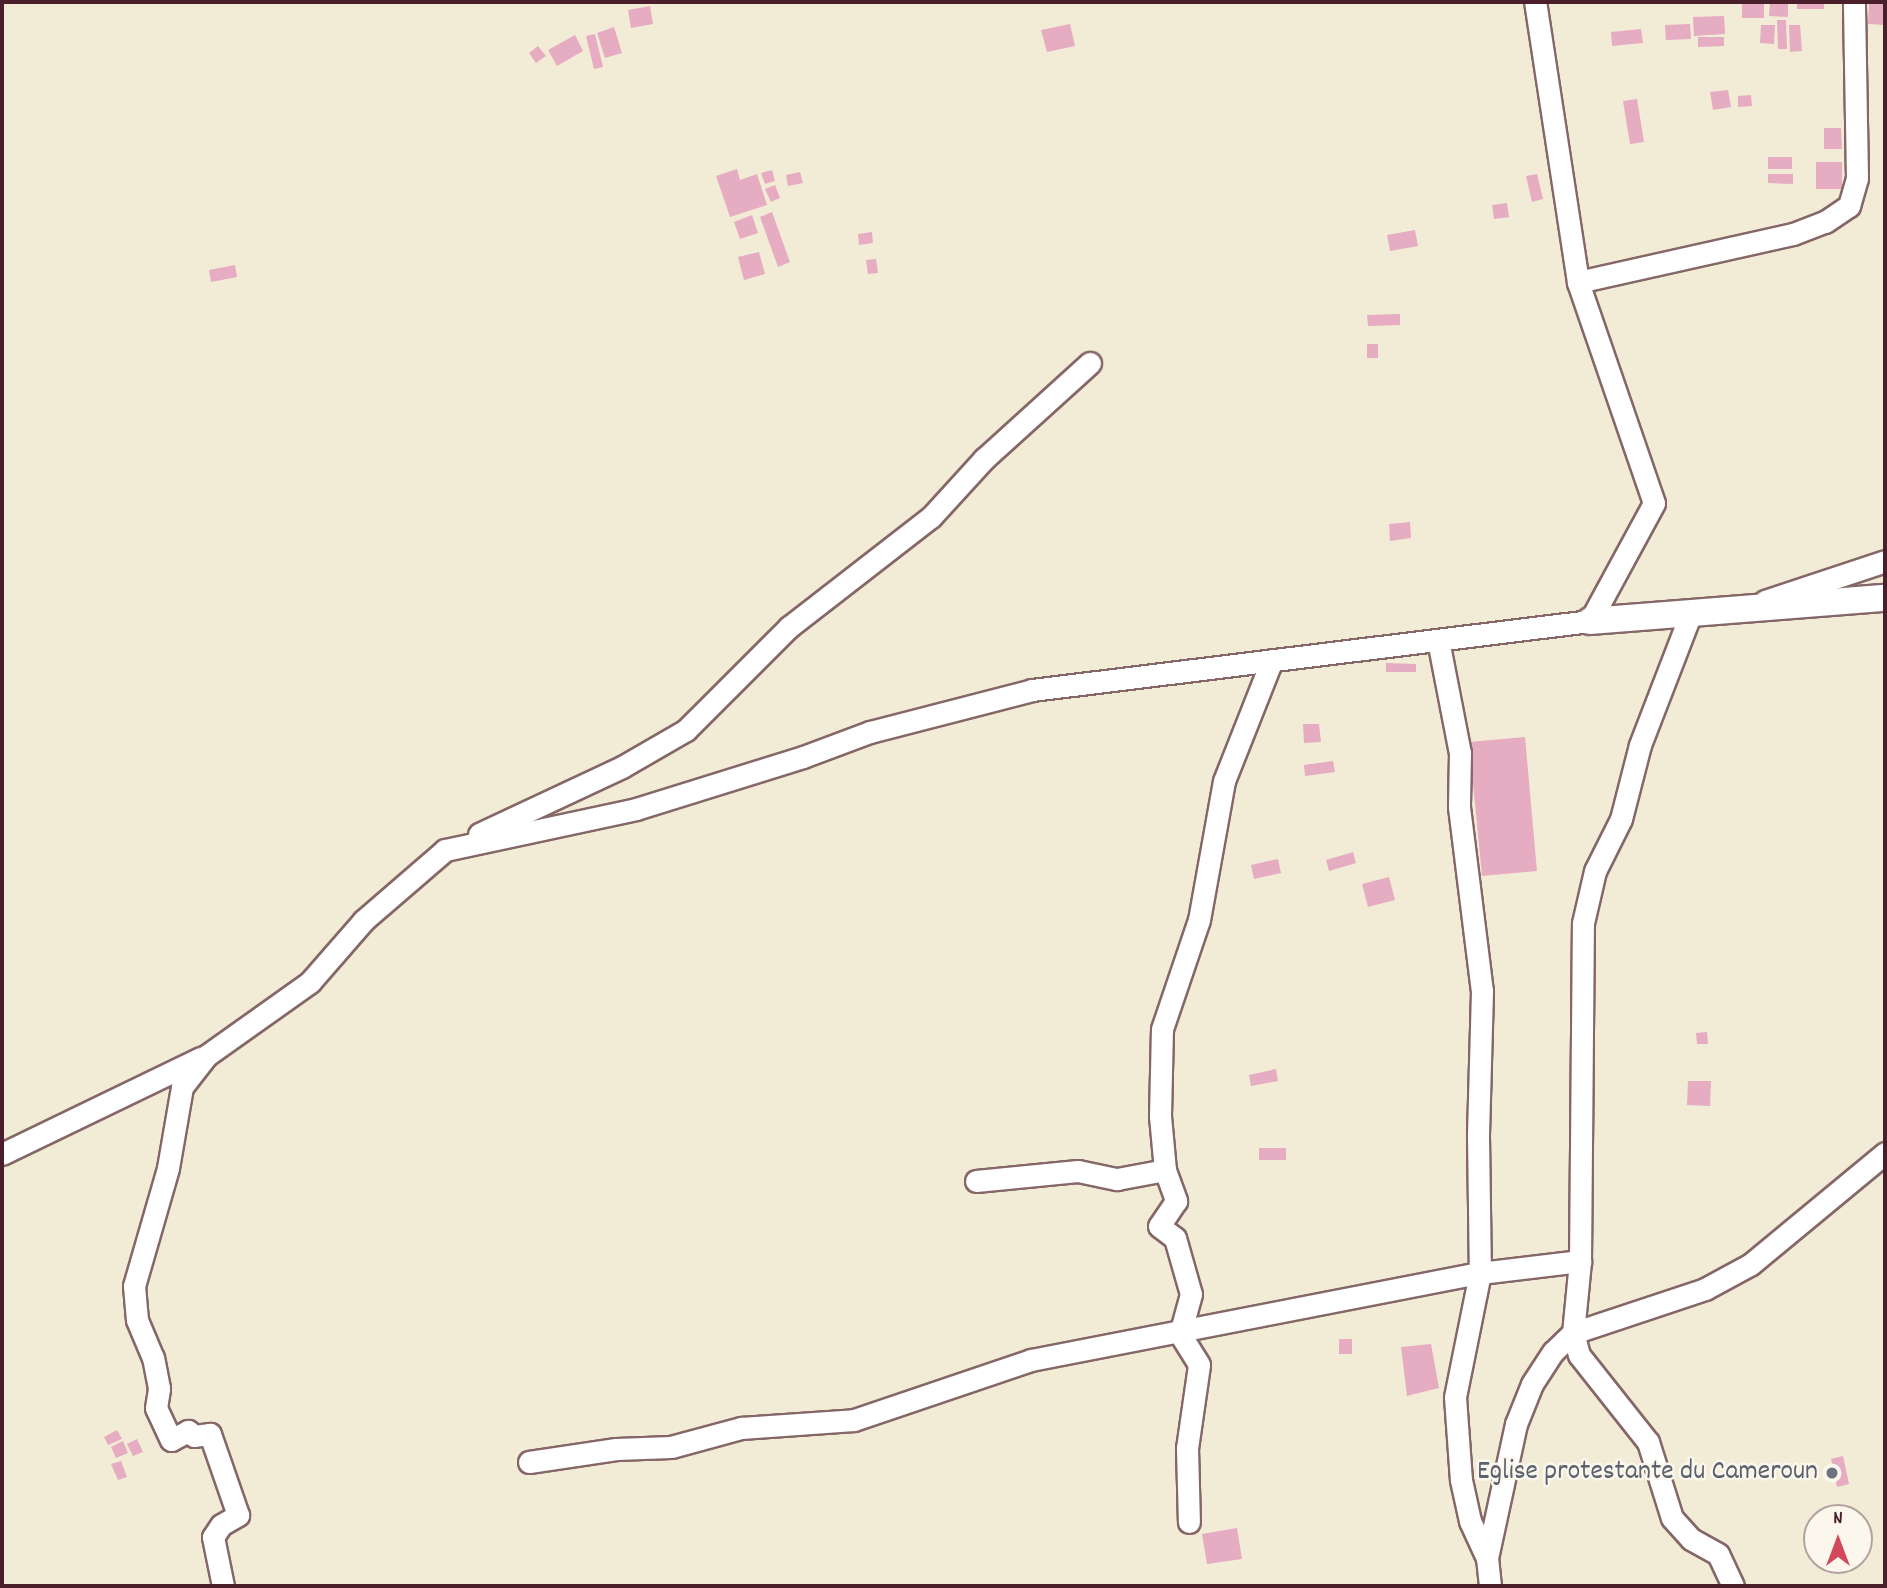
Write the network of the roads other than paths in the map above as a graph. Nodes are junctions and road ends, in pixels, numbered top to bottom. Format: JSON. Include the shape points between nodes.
{"nodes":[{"id":1,"x":1535,"y":2,"type":"edge"},
{"id":2,"x":1854,"y":2,"type":"edge"},
{"id":3,"x":1578,"y":282,"type":"junction"},
{"id":4,"x":1090,"y":363,"type":"dead end"},
{"id":5,"x":1885,"y":561,"type":"edge"},
{"id":6,"x":1885,"y":598,"type":"edge"},
{"id":7,"x":1745,"y":608,"type":"junction"},
{"id":8,"x":1690,"y":612,"type":"junction"},
{"id":9,"x":1590,"y":621,"type":"junction"},
{"id":10,"x":1438,"y":640,"type":"junction"},
{"id":11,"x":1272,"y":660,"type":"junction"},
{"id":12,"x":445,"y":850,"type":"junction"},
{"id":13,"x":206,"y":1056,"type":"junction"},
{"id":14,"x":1885,"y":1153,"type":"edge"},
{"id":15,"x":2,"y":1154,"type":"edge"},
{"id":16,"x":1165,"y":1170,"type":"junction"},
{"id":17,"x":976,"y":1181,"type":"dead end"},
{"id":18,"x":1580,"y":1261,"type":"junction"},
{"id":19,"x":1480,"y":1273,"type":"junction"},
{"id":20,"x":1573,"y":1333,"type":"junction"},
{"id":21,"x":1180,"y":1334,"type":"junction"},
{"id":22,"x":529,"y":1462,"type":"dead end"},
{"id":23,"x":1189,"y":1522,"type":"dead end"},
{"id":24,"x":1487,"y":1558,"type":"junction"},
{"id":25,"x":223,"y":1586,"type":"edge"},
{"id":26,"x":1490,"y":1586,"type":"edge"},
{"id":27,"x":1733,"y":1586,"type":"edge"}],
"edges":[{"from":1,"to":3,"type":"street"},
{"from":2,"to":3,"type":"street","via":[[1857,178],[1849,206],[1825,222],[1793,234]]},
{"from":3,"to":9,"type":"street","via":[[1654,503]]},
{"from":4,"to":12,"type":"street","via":[[984,459],[931,517],[789,627],[686,730],[622,767]]},
{"from":5,"to":7,"type":"street"},
{"from":6,"to":7,"type":"street"},
{"from":7,"to":8,"type":"street"},
{"from":8,"to":9,"type":"street"},
{"from":8,"to":18,"type":"street","via":[[1640,744],[1621,819],[1595,871],[1583,923]]},
{"from":9,"to":10,"type":"street"},
{"from":10,"to":11,"type":"street"},
{"from":10,"to":19,"type":"street","via":[[1460,753],[1459,807],[1482,991]]},
{"from":11,"to":12,"type":"street","via":[[1032,690],[958,706],[636,810]]},
{"from":11,"to":16,"type":"street","via":[[1224,780],[1199,920],[1162,1029],[1160,1116]]},
{"from":12,"to":13,"type":"street","via":[[364,920],[310,982]]},
{"from":13,"to":15,"type":"street"},
{"from":13,"to":25,"type":"street","via":[[182,1087],[168,1168],[134,1286],[137,1320],[153,1358],[159,1388],[156,1408],[171,1440],[188,1431],[194,1436],[210,1434],[239,1516],[221,1525],[213,1537]]},
{"from":14,"to":20,"type":"street","via":[[1751,1264],[1705,1289]]},
{"from":16,"to":17,"type":"street","via":[[1117,1179],[1078,1171]]},
{"from":16,"to":21,"type":"street","via":[[1176,1201],[1159,1226],[1175,1238],[1191,1294]]},
{"from":18,"to":19,"type":"street"},
{"from":18,"to":20,"type":"street"},
{"from":19,"to":21,"type":"street"},
{"from":19,"to":24,"type":"street","via":[[1455,1397],[1461,1480],[1470,1521]]},
{"from":20,"to":24,"type":"street","via":[[1553,1352],[1532,1384],[1516,1424]]},
{"from":20,"to":27,"type":"street","via":[[1579,1355],[1648,1442],[1672,1518],[1691,1539],[1717,1554]]},
{"from":21,"to":22,"type":"street","via":[[1031,1360],[854,1420],[741,1428],[671,1447],[616,1449]]},
{"from":21,"to":23,"type":"street","via":[[1199,1365],[1187,1448]]},
{"from":24,"to":26,"type":"street"}]}
